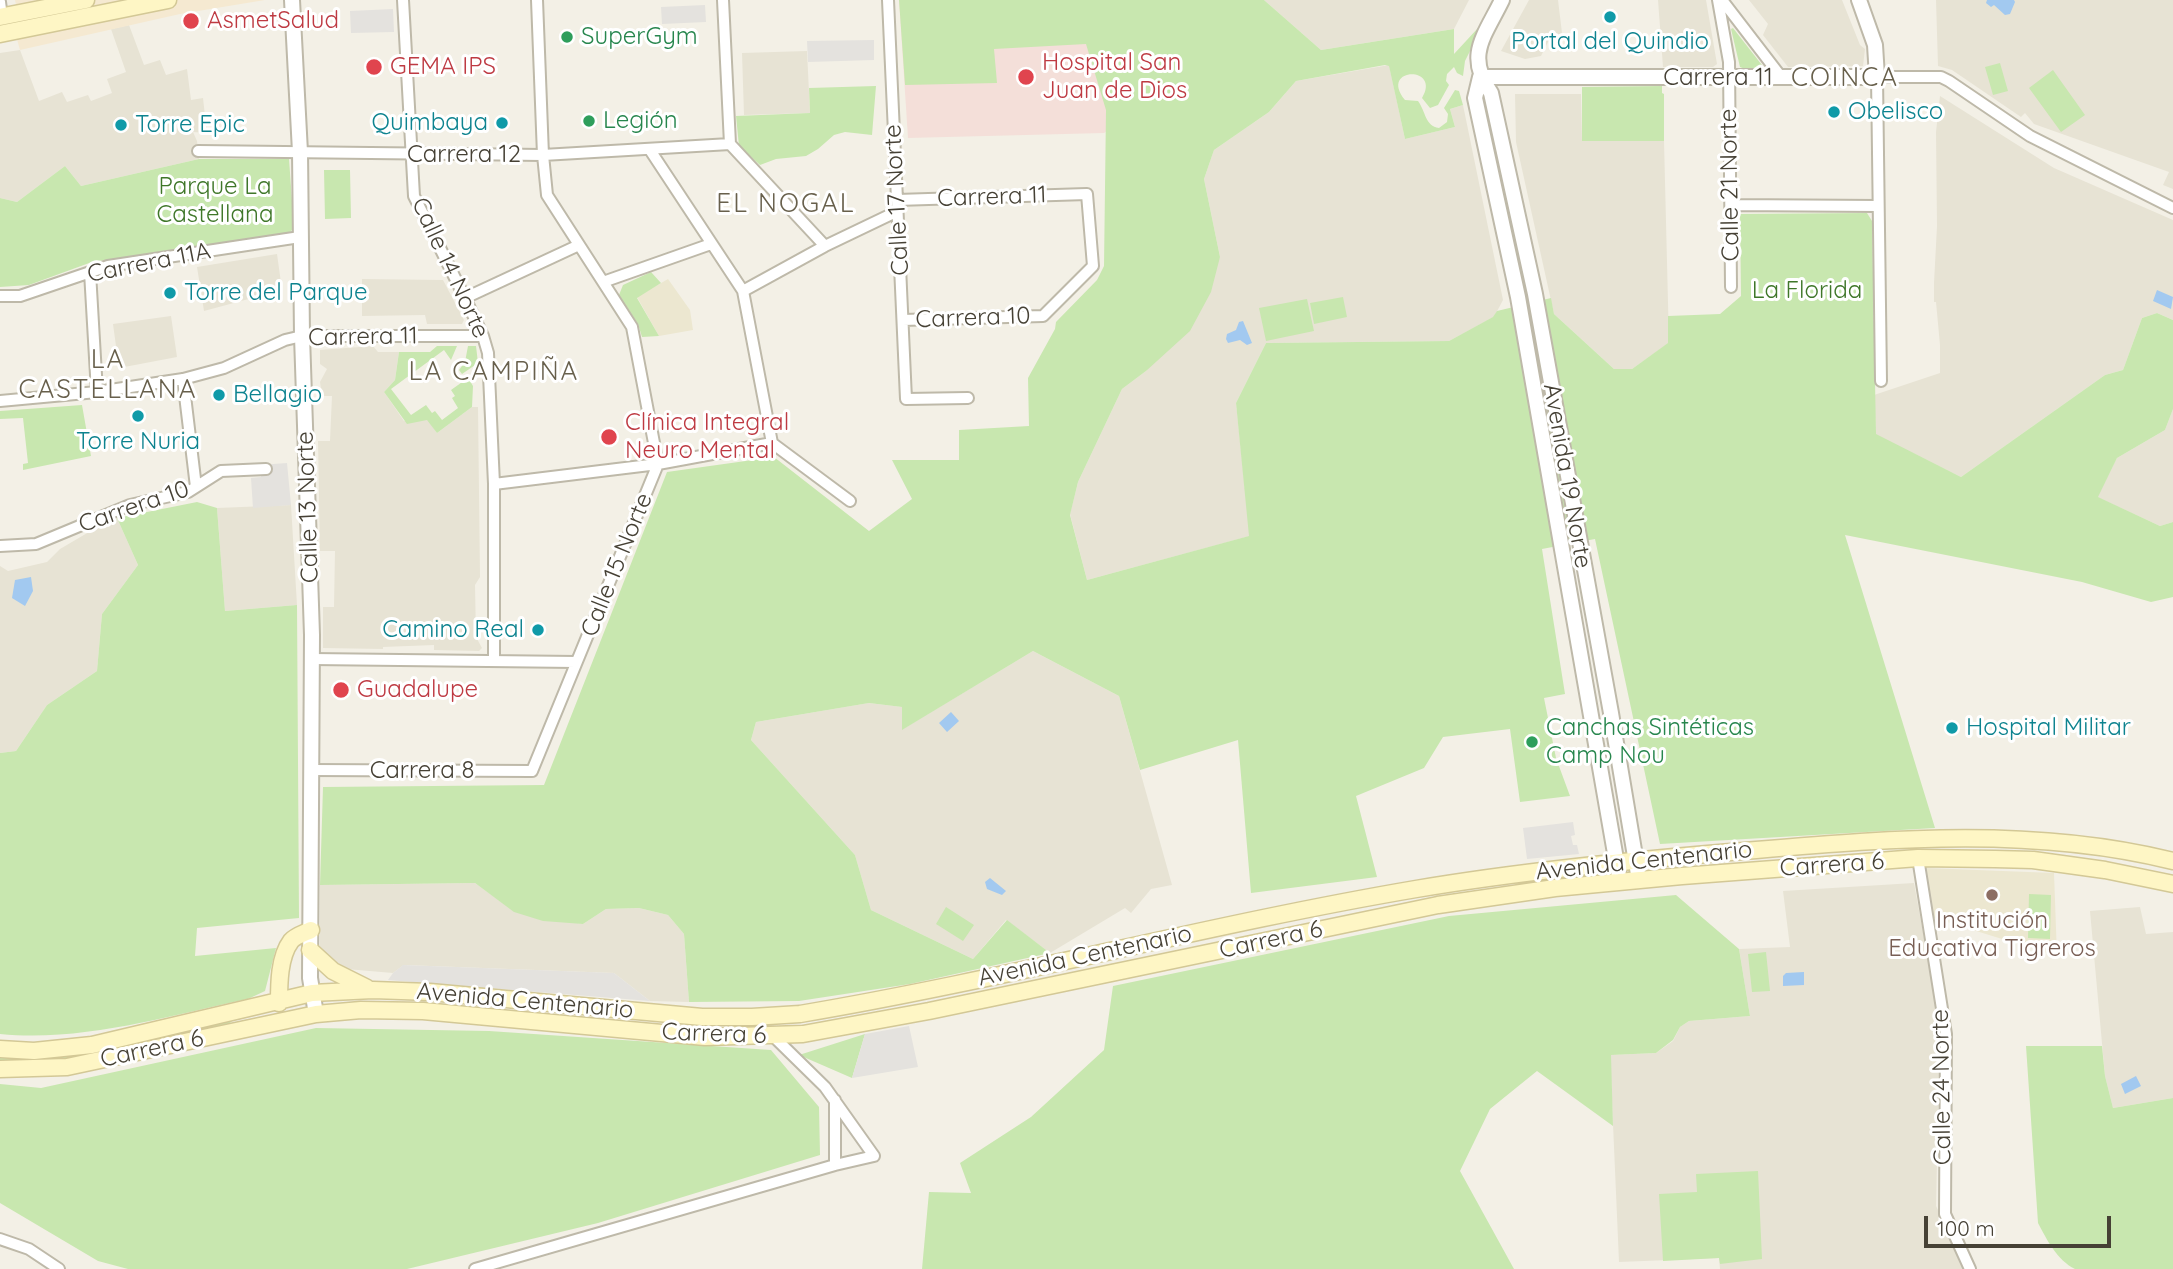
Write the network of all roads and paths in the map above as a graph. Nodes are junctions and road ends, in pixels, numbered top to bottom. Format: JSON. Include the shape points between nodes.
{"nodes":[{"id":1,"x":86,"y":0,"type":"edge"},
{"id":2,"x":168,"y":0,"type":"edge"},
{"id":3,"x":292,"y":0,"type":"edge"},
{"id":4,"x":402,"y":0,"type":"edge"},
{"id":5,"x":537,"y":0,"type":"edge"},
{"id":6,"x":723,"y":0,"type":"edge"},
{"id":7,"x":888,"y":0,"type":"edge"},
{"id":8,"x":1502,"y":0,"type":"edge"},
{"id":9,"x":1720,"y":0,"type":"edge"},
{"id":10,"x":1859,"y":0,"type":"edge"},
{"id":11,"x":1,"y":12,"type":"edge"},
{"id":12,"x":0,"y":34,"type":"edge"},
{"id":13,"x":1480,"y":77,"type":"junction"},
{"id":14,"x":1878,"y":77,"type":"junction"},
{"id":15,"x":1729,"y":78,"type":"junction"},
{"id":16,"x":1782,"y":78,"type":"junction"},
{"id":17,"x":730,"y":144,"type":"junction"},
{"id":18,"x":650,"y":150,"type":"junction"},
{"id":19,"x":198,"y":151,"type":"dead end"},
{"id":20,"x":300,"y":152,"type":"junction"},
{"id":21,"x":412,"y":155,"type":"junction"},
{"id":22,"x":543,"y":155,"type":"junction"},
{"id":23,"x":898,"y":205,"type":"junction"},
{"id":24,"x":1731,"y":205,"type":"junction"},
{"id":25,"x":1878,"y":206,"type":"junction"},
{"id":26,"x":2173,"y":208,"type":"edge"},
{"id":27,"x":300,"y":237,"type":"junction"},
{"id":28,"x":711,"y":244,"type":"junction"},
{"id":29,"x":579,"y":245,"type":"junction"},
{"id":30,"x":825,"y":246,"type":"junction"},
{"id":31,"x":90,"y":272,"type":"junction"},
{"id":32,"x":603,"y":282,"type":"junction"},
{"id":33,"x":1731,"y":288,"type":"dead end"},
{"id":34,"x":743,"y":291,"type":"junction"},
{"id":35,"x":0,"y":296,"type":"edge"},
{"id":36,"x":466,"y":298,"type":"junction"},
{"id":37,"x":1043,"y":316,"type":"joint"},
{"id":38,"x":903,"y":320,"type":"junction"},
{"id":39,"x":303,"y":336,"type":"junction"},
{"id":40,"x":483,"y":336,"type":"junction"},
{"id":41,"x":183,"y":379,"type":"junction"},
{"id":42,"x":1881,"y":382,"type":"dead end"},
{"id":43,"x":97,"y":392,"type":"junction"},
{"id":44,"x":968,"y":398,"type":"dead end"},
{"id":45,"x":0,"y":401,"type":"edge"},
{"id":46,"x":772,"y":443,"type":"junction"},
{"id":47,"x":658,"y":464,"type":"junction"},
{"id":48,"x":266,"y":469,"type":"dead end"},
{"id":49,"x":494,"y":484,"type":"junction"},
{"id":50,"x":196,"y":487,"type":"junction"},
{"id":51,"x":850,"y":501,"type":"dead end"},
{"id":52,"x":0,"y":546,"type":"edge"},
{"id":53,"x":312,"y":659,"type":"junction"},
{"id":54,"x":494,"y":661,"type":"junction"},
{"id":55,"x":576,"y":662,"type":"junction"},
{"id":56,"x":311,"y":770,"type":"junction"},
{"id":57,"x":532,"y":771,"type":"joint"},
{"id":58,"x":2064,"y":843,"type":"junction"},
{"id":59,"x":1917,"y":858,"type":"junction"},
{"id":60,"x":1636,"y":860,"type":"junction"},
{"id":61,"x":2173,"y":861,"type":"edge"},
{"id":62,"x":1617,"y":862,"type":"junction"},
{"id":63,"x":2062,"y":864,"type":"junction"},
{"id":64,"x":1639,"y":880,"type":"junction"},
{"id":65,"x":1620,"y":882,"type":"junction"},
{"id":66,"x":2173,"y":884,"type":"edge"},
{"id":67,"x":311,"y":929,"type":"junction"},
{"id":68,"x":310,"y":950,"type":"junction"},
{"id":69,"x":373,"y":990,"type":"junction"},
{"id":70,"x":312,"y":993,"type":"junction"},
{"id":71,"x":279,"y":1003,"type":"junction"},
{"id":72,"x":316,"y":1014,"type":"junction"},
{"id":73,"x":773,"y":1036,"type":"junction"},
{"id":74,"x":0,"y":1049,"type":"edge"},
{"id":75,"x":0,"y":1069,"type":"edge"},
{"id":76,"x":835,"y":1101,"type":"junction"},
{"id":77,"x":835,"y":1165,"type":"junction"},
{"id":78,"x":0,"y":1239,"type":"edge"},
{"id":79,"x":60,"y":1269,"type":"edge"},
{"id":80,"x":475,"y":1269,"type":"edge"},
{"id":81,"x":1970,"y":1269,"type":"edge"}],
"edges":[{"from":1,"to":11,"type":"main road"},
{"from":2,"to":12,"type":"main road"},
{"from":3,"to":20,"type":"street","name":"Calle 13 Norte"},
{"from":4,"to":21,"type":"street","name":"Calle 14 Norte"},
{"from":5,"to":22,"type":"street","name":"Calle 15 Norte"},
{"from":6,"to":17,"type":"street"},
{"from":7,"to":23,"type":"street","name":"Calle 17 Norte"},
{"from":8,"to":13,"type":"street","name":"Avenida 19 Norte","via":[[1480,47]]},
{"from":9,"to":15,"type":"street","name":"Calle 21 Norte"},
{"from":9,"to":16,"type":"street","name":"Calle 21 Norte"},
{"from":10,"to":14,"type":"street","via":[[1875,45]]},
{"from":13,"to":15,"type":"street","name":"Carrera 11"},
{"from":13,"to":60,"type":"street","name":"Avenida 19 Norte","via":[[1491,93],[1535,294]]},
{"from":13,"to":62,"type":"street","name":"Avenida 19 Norte","via":[[1475,98],[1518,297]]},
{"from":14,"to":16,"type":"street","name":"Carrera 11"},
{"from":14,"to":25,"type":"street"},
{"from":14,"to":26,"type":"street","name":"Carrera 11","via":[[1949,81],[2029,136]]},
{"from":15,"to":16,"type":"street","name":"Carrera 11"},
{"from":15,"to":24,"type":"street","name":"Calle 21 Norte"},
{"from":17,"to":18,"type":"street","name":"Carrera 12"},
{"from":17,"to":30,"type":"street"},
{"from":18,"to":22,"type":"street","name":"Carrera 12"},
{"from":18,"to":28,"type":"street"},
{"from":19,"to":20,"type":"street","name":"Carrera 12"},
{"from":20,"to":21,"type":"street","name":"Carrera 12"},
{"from":20,"to":27,"type":"street","name":"Calle 13 Norte"},
{"from":21,"to":22,"type":"street","name":"Carrera 12"},
{"from":21,"to":36,"type":"street","name":"Calle 14 Norte","via":[[414,196]]},
{"from":22,"to":29,"type":"street","name":"Calle 15 Norte","via":[[547,195]]},
{"from":23,"to":30,"type":"street","name":"Carrera 11"},
{"from":23,"to":37,"type":"street","name":"Carrera 11","via":[[1087,194],[1093,267]]},
{"from":23,"to":38,"type":"street","name":"Calle 17 Norte"},
{"from":24,"to":25,"type":"street"},
{"from":24,"to":33,"type":"street","name":"Calle 21 Norte"},
{"from":25,"to":42,"type":"street"},
{"from":27,"to":31,"type":"street","name":"Carrera 11A"},
{"from":27,"to":39,"type":"street","name":"Calle 13 Norte"},
{"from":28,"to":32,"type":"street"},
{"from":28,"to":34,"type":"street"},
{"from":29,"to":32,"type":"street","name":"Calle 15 Norte"},
{"from":29,"to":36,"type":"street"},
{"from":30,"to":34,"type":"street","name":"Carrera 11"},
{"from":31,"to":35,"type":"street","name":"Carrera 11A","via":[[20,296]]},
{"from":31,"to":43,"type":"street"},
{"from":32,"to":47,"type":"street","name":"Calle 15 Norte","via":[[632,327]]},
{"from":34,"to":46,"type":"street"},
{"from":36,"to":40,"type":"street","name":"Calle 14 Norte"},
{"from":37,"to":38,"type":"street","name":"Carrera 10"},
{"from":38,"to":44,"type":"street","name":"Calle 17 Norte","via":[[906,399]]},
{"from":39,"to":40,"type":"street","name":"Carrera 11"},
{"from":39,"to":41,"type":"street","name":"Carrera 11"},
{"from":39,"to":53,"type":"street","name":"Calle 13 Norte"},
{"from":40,"to":49,"type":"street","name":"Calle 14 Norte","via":[[488,354]]},
{"from":41,"to":43,"type":"street","name":"Carrera 11"},
{"from":41,"to":50,"type":"street"},
{"from":43,"to":45,"type":"street","name":"Carrera 11"},
{"from":46,"to":47,"type":"street"},
{"from":46,"to":51,"type":"street"},
{"from":47,"to":49,"type":"street"},
{"from":47,"to":55,"type":"street","name":"Calle 15 Norte"},
{"from":48,"to":50,"type":"street","name":"Carrera 10","via":[[221,471]]},
{"from":49,"to":54,"type":"street","name":"Calle 14 Norte"},
{"from":50,"to":52,"type":"street","name":"Carrera 10","via":[[130,505],[36,544]]},
{"from":53,"to":54,"type":"street"},
{"from":53,"to":56,"type":"street","name":"Calle 13 Norte"},
{"from":54,"to":55,"type":"street"},
{"from":55,"to":57,"type":"street","name":"Calle 15 Norte"},
{"from":56,"to":57,"type":"street","name":"Carrera 8"},
{"from":56,"to":67,"type":"street","name":"Calle 13 Norte"},
{"from":58,"to":60,"type":"main road","name":"Avenida Centenario","via":[[1879,839]]},
{"from":58,"to":61,"type":"main road","name":"Avenida Centenario"},
{"from":58,"to":63,"type":"street"},
{"from":59,"to":63,"type":"main road","name":"Carrera 6"},
{"from":59,"to":64,"type":"main road","name":"Carrera 6"},
{"from":59,"to":81,"type":"street","name":"Calle 24 Norte","via":[[1946,1034],[1945,1214]]},
{"from":60,"to":62,"type":"main road","name":"Avenida Centenario"},
{"from":60,"to":64,"type":"street","name":"Avenida 19 Norte"},
{"from":62,"to":65,"type":"street","name":"Avenida 19 Norte"},
{"from":62,"to":69,"type":"main road","name":"Avenida Centenario","via":[[1415,889],[800,1014],[702,1017]]},
{"from":63,"to":66,"type":"main road","name":"Carrera 6"},
{"from":64,"to":65,"type":"main road","name":"Carrera 6"},
{"from":65,"to":73,"type":"main road","name":"Carrera 6","via":[[1438,905],[929,1011]]},
{"from":67,"to":68,"type":"street","name":"Calle 13 Norte"},
{"from":67,"to":71,"type":"main road","via":[[292,940],[285,955]]},
{"from":68,"to":69,"type":"main road","via":[[340,975]]},
{"from":68,"to":70,"type":"street","name":"Calle 13 Norte"},
{"from":69,"to":70,"type":"main road","name":"Avenida Centenario"},
{"from":70,"to":71,"type":"main road","name":"Avenida Centenario"},
{"from":70,"to":72,"type":"street","name":"Calle 13 Norte"},
{"from":71,"to":74,"type":"main road","name":"Avenida Centenario","via":[[92,1045]]},
{"from":72,"to":73,"type":"main road","name":"Carrera 6","via":[[423,1011],[705,1037]]},
{"from":72,"to":75,"type":"main road","name":"Carrera 6","via":[[67,1067]]},
{"from":73,"to":76,"type":"street"},
{"from":76,"to":77,"type":"street"},
{"from":76,"to":77,"type":"street","via":[[874,1156]]},
{"from":77,"to":80,"type":"street"},
{"from":78,"to":79,"type":"street","via":[[29,1249]]}]}
